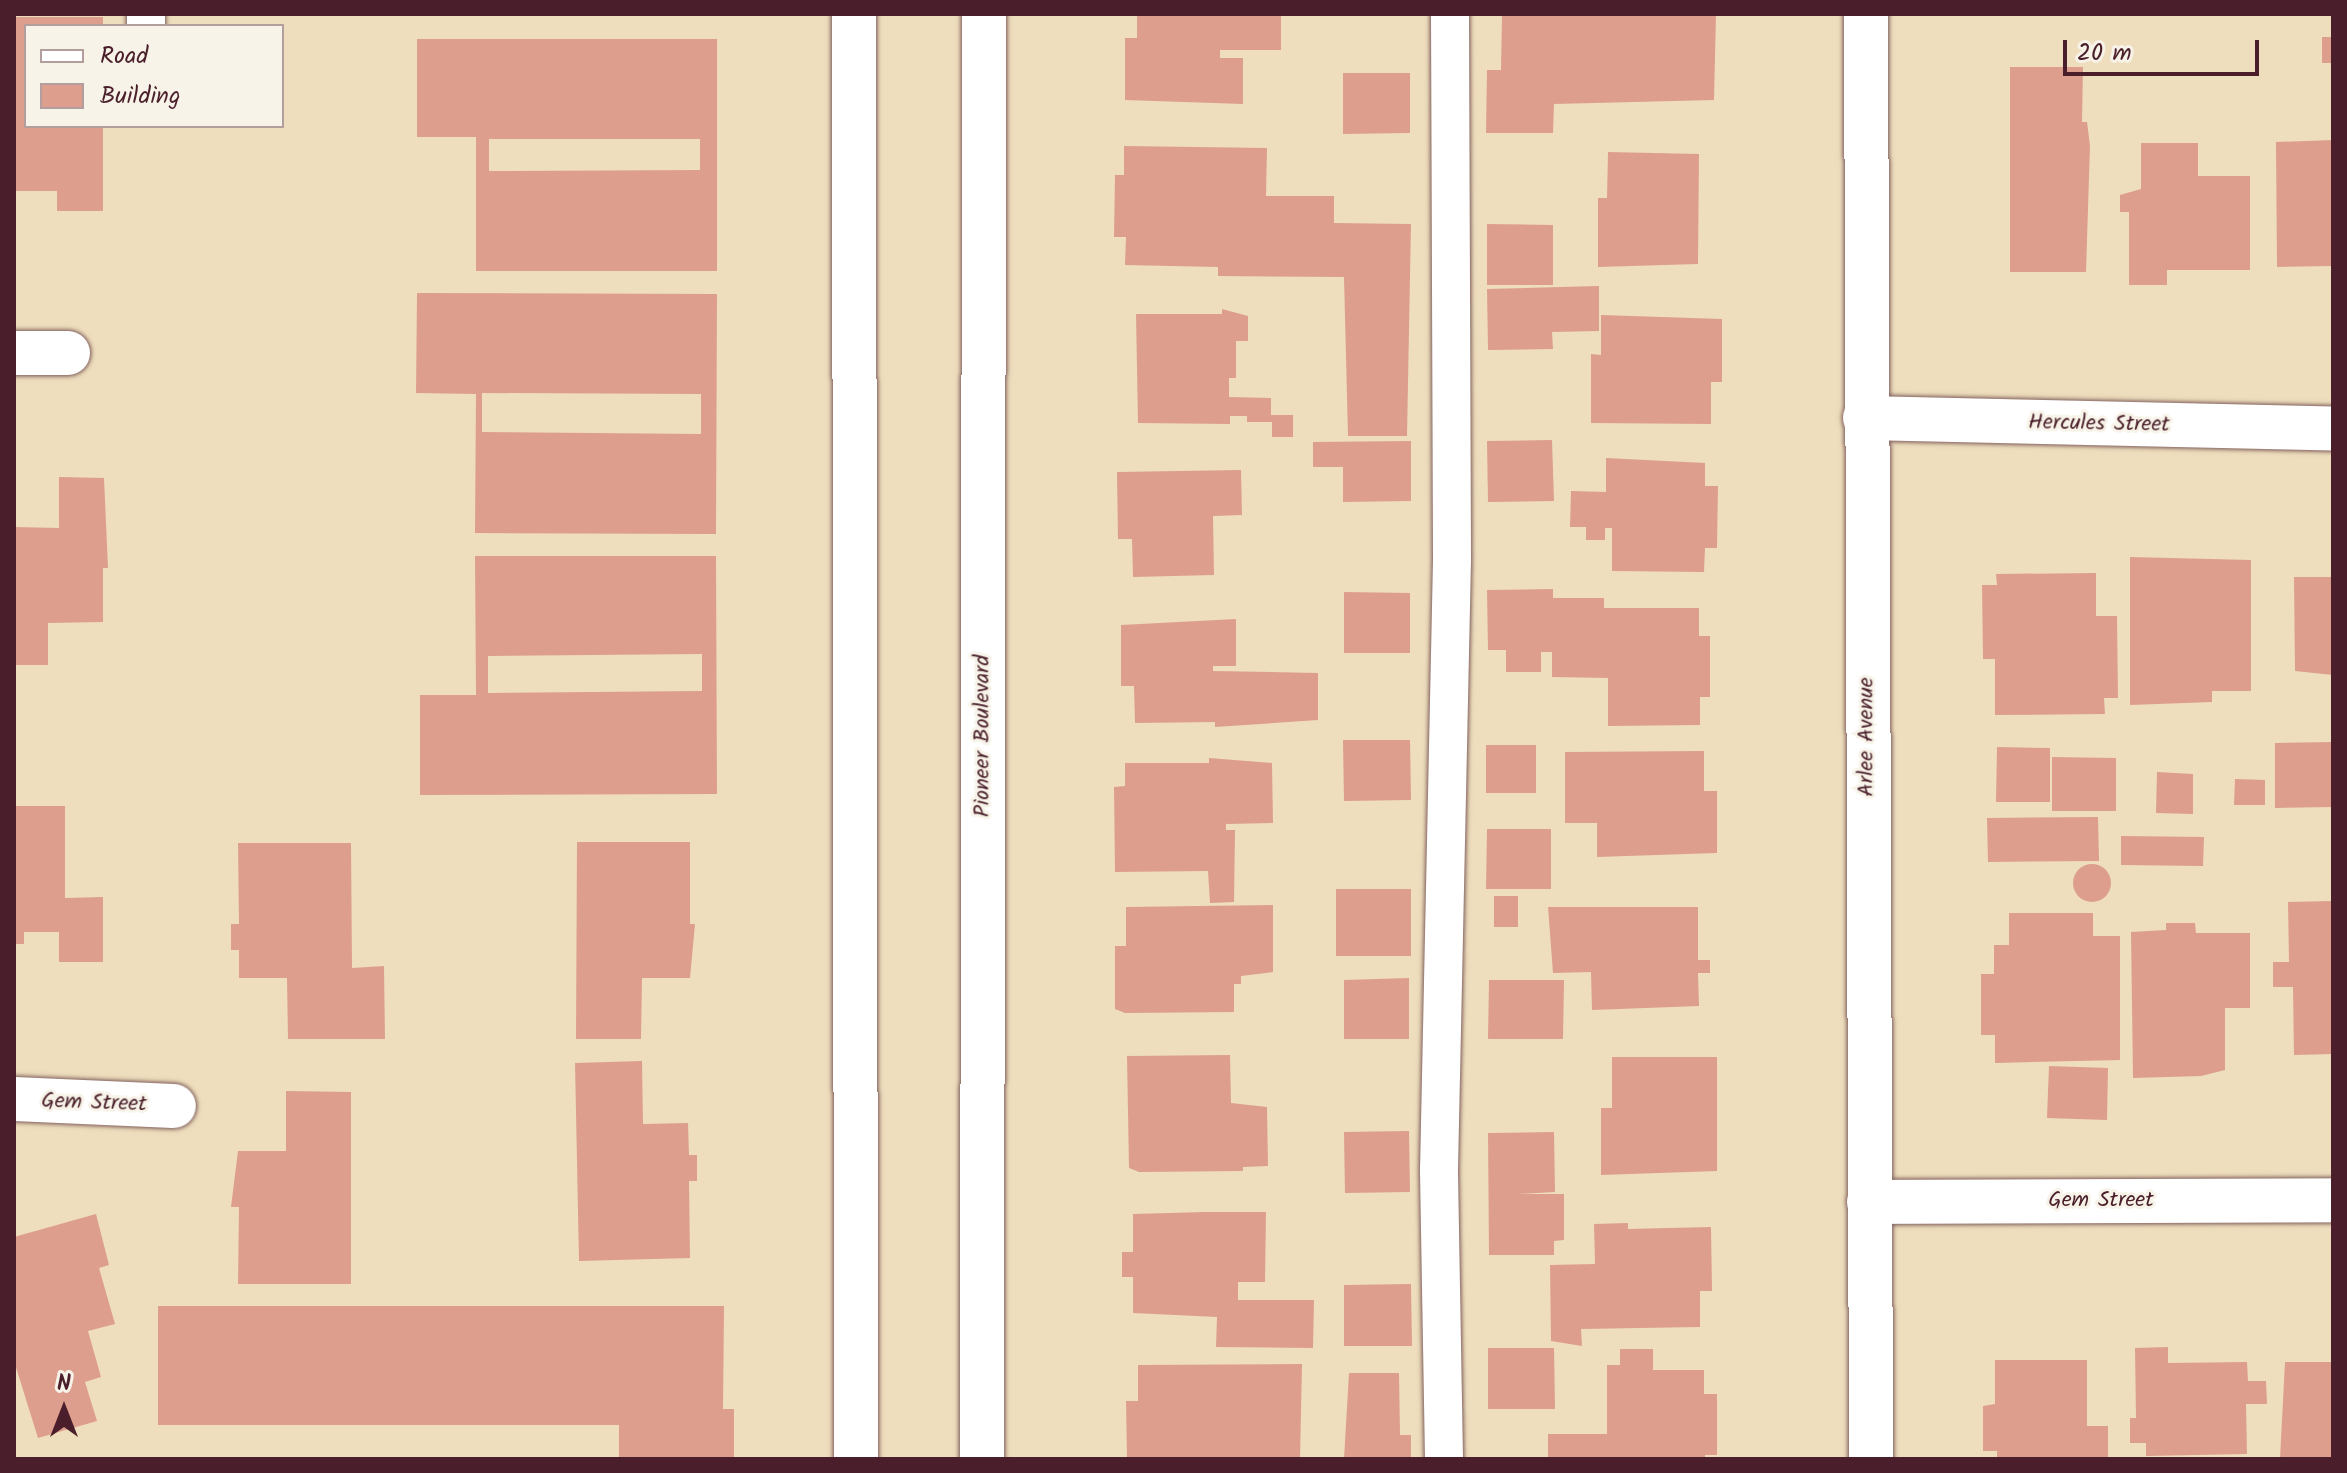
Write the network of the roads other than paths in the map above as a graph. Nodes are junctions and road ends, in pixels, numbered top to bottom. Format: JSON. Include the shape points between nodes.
{"nodes":[{"id":1,"x":854,"y":14,"type":"edge"},
{"id":2,"x":984,"y":14,"type":"edge"},
{"id":3,"x":1450,"y":14,"type":"edge"},
{"id":4,"x":1866,"y":14,"type":"edge"},
{"id":5,"x":14,"y":353,"type":"edge"},
{"id":6,"x":68,"y":353,"type":"dead end"},
{"id":7,"x":1865,"y":418,"type":"junction"},
{"id":8,"x":2333,"y":429,"type":"edge"},
{"id":9,"x":14,"y":1099,"type":"edge"},
{"id":10,"x":174,"y":1106,"type":"dead end"},
{"id":11,"x":2333,"y":1200,"type":"edge"},
{"id":12,"x":1869,"y":1202,"type":"junction"},
{"id":13,"x":856,"y":1459,"type":"edge"},
{"id":14,"x":982,"y":1459,"type":"edge"},
{"id":15,"x":1444,"y":1459,"type":"edge"},
{"id":16,"x":1871,"y":1459,"type":"edge"}],
"edges":[{"from":1,"to":13,"type":"main road"},
{"from":2,"to":14,"type":"main road","name":"Pioneer Boulevard"},
{"from":3,"to":15,"type":"lane","via":[[1452,559],[1439,1170]]},
{"from":4,"to":7,"type":"main road","name":"Arlee Avenue"},
{"from":5,"to":6,"type":"main road"},
{"from":7,"to":8,"type":"main road","name":"Hercules Street"},
{"from":7,"to":12,"type":"main road","name":"Arlee Avenue"},
{"from":9,"to":10,"type":"main road","name":"Gem Street"},
{"from":11,"to":12,"type":"main road","name":"Gem Street"},
{"from":12,"to":16,"type":"main road","name":"Arlee Avenue"}]}
